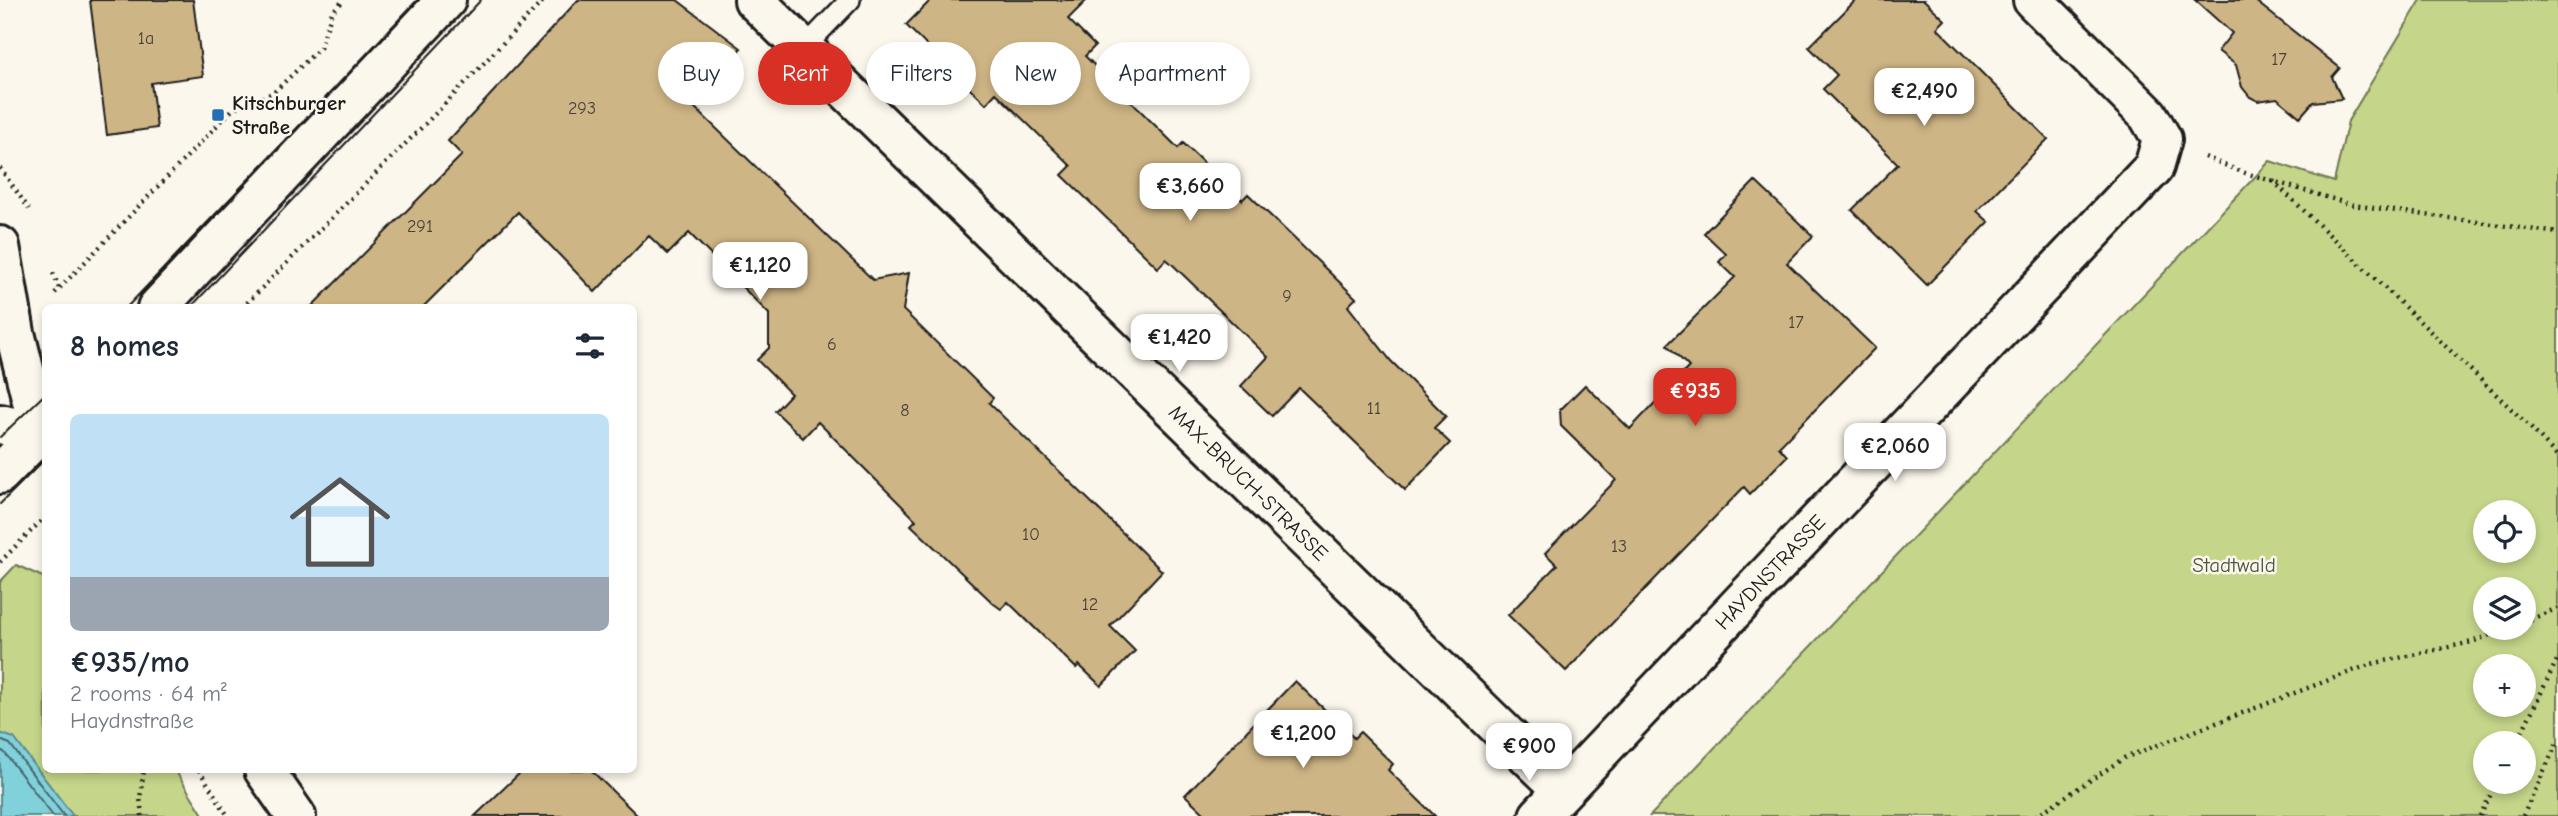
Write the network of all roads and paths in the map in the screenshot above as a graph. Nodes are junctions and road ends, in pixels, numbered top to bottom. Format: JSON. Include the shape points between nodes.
{"nodes":[{"id":1,"x":344,"y":0,"type":"edge"},
{"id":2,"x":446,"y":0,"type":"edge"},
{"id":3,"x":544,"y":0,"type":"edge"},
{"id":4,"x":754,"y":0,"type":"edge"},
{"id":5,"x":850,"y":0,"type":"edge"},
{"id":6,"x":2033,"y":0,"type":"edge"},
{"id":7,"x":796,"y":42,"type":"edge"},
{"id":8,"x":810,"y":42,"type":"edge"},
{"id":9,"x":852,"y":98,"type":"edge"},
{"id":10,"x":2162,"y":139,"type":"junction"},
{"id":11,"x":2272,"y":181,"type":"junction"},
{"id":12,"x":2558,"y":233,"type":"edge"},
{"id":13,"x":0,"y":246,"type":"edge"},
{"id":14,"x":43,"y":304,"type":"edge"},
{"id":15,"x":161,"y":304,"type":"edge"},
{"id":16,"x":246,"y":304,"type":"edge"},
{"id":17,"x":42,"y":305,"type":"edge"},
{"id":18,"x":15,"y":333,"type":"junction"},
{"id":19,"x":0,"y":424,"type":"edge"},
{"id":20,"x":42,"y":426,"type":"edge"},
{"id":21,"x":42,"y":433,"type":"edge"},
{"id":22,"x":42,"y":435,"type":"edge"},
{"id":23,"x":2558,"y":457,"type":"edge"},
{"id":24,"x":0,"y":474,"type":"edge"},
{"id":25,"x":42,"y":520,"type":"edge"},
{"id":26,"x":0,"y":562,"type":"edge"},
{"id":27,"x":2558,"y":608,"type":"edge"},
{"id":28,"x":2536,"y":617,"type":"edge"},
{"id":29,"x":2477,"y":640,"type":"edge"},
{"id":30,"x":2558,"y":658,"type":"edge"},
{"id":31,"x":2522,"y":731,"type":"edge"},
{"id":32,"x":2558,"y":741,"type":"edge"},
{"id":33,"x":144,"y":773,"type":"edge"},
{"id":34,"x":201,"y":773,"type":"edge"},
{"id":35,"x":266,"y":773,"type":"edge"},
{"id":36,"x":2491,"y":794,"type":"edge"},
{"id":37,"x":1551,"y":803,"type":"edge"},
{"id":38,"x":142,"y":816,"type":"edge"},
{"id":39,"x":228,"y":816,"type":"edge"},
{"id":40,"x":296,"y":816,"type":"edge"},
{"id":41,"x":2036,"y":816,"type":"edge"},
{"id":42,"x":2480,"y":816,"type":"edge"},
{"id":43,"x":2522,"y":816,"type":"edge"}],
"edges":[{"from":1,"to":14,"type":"path","via":[[332,12],[320,48],[273,93],[233,109]]},
{"from":2,"to":15,"type":"street"},
{"from":3,"to":16,"type":"path"},
{"from":4,"to":7,"type":"street","name":"MAX-BRUCH-STRASSE"},
{"from":5,"to":8,"type":"lane"},
{"from":6,"to":10,"type":"street","via":[[2148,115]]},
{"from":9,"to":37,"type":"street","name":"MAX-BRUCH-STRASSE"},
{"from":10,"to":11,"type":"path"},
{"from":10,"to":37,"type":"street","name":"HAYDNSTRASSE","via":[[2154,167]]},
{"from":11,"to":12,"type":"path","via":[[2353,205]]},
{"from":11,"to":23,"type":"path"},
{"from":13,"to":18,"type":"street"},
{"from":17,"to":18,"type":"path"},
{"from":18,"to":20,"type":"street"},
{"from":19,"to":21,"type":"street"},
{"from":22,"to":24,"type":"street"},
{"from":25,"to":26,"type":"path"},
{"from":27,"to":28,"type":"path"},
{"from":29,"to":41,"type":"path","via":[[2371,664],[2124,758]]},
{"from":30,"to":31,"type":"path"},
{"from":32,"to":43,"type":"path"},
{"from":33,"to":38,"type":"path"},
{"from":34,"to":39,"type":"path"},
{"from":35,"to":40,"type":"street"},
{"from":36,"to":42,"type":"path"}]}
